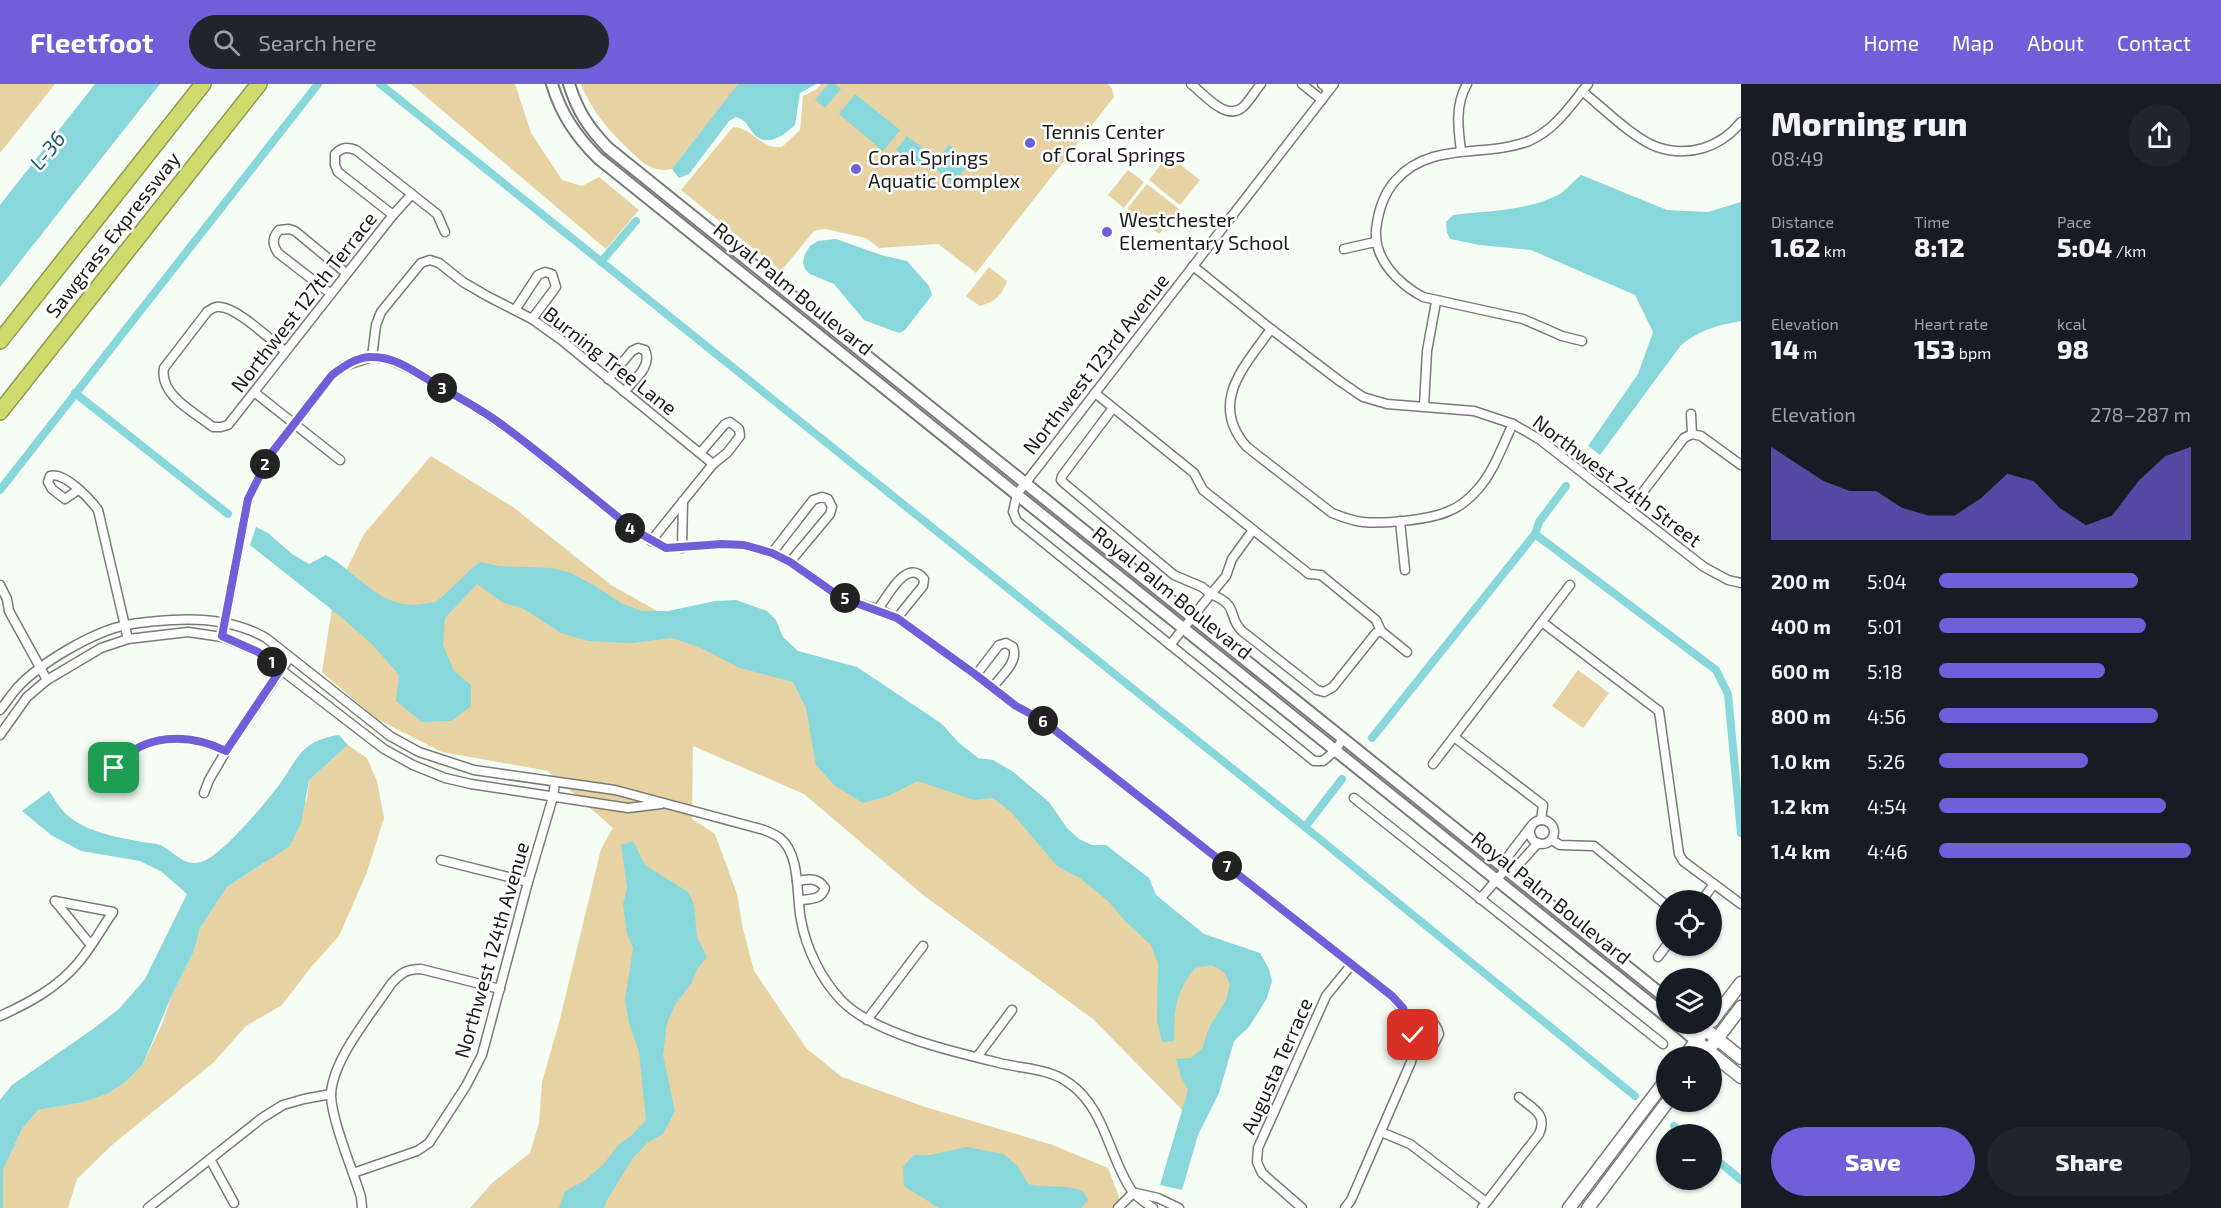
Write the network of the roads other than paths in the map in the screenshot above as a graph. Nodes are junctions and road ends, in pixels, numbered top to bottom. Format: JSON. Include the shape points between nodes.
{"nodes":[{"id":1,"x":203,"y":84,"type":"edge"},
{"id":2,"x":259,"y":84,"type":"edge"},
{"id":3,"x":552,"y":84,"type":"edge"},
{"id":4,"x":569,"y":84,"type":"edge"},
{"id":5,"x":1191,"y":84,"type":"edge"},
{"id":6,"x":1261,"y":84,"type":"edge"},
{"id":7,"x":1302,"y":84,"type":"edge"},
{"id":8,"x":1467,"y":84,"type":"edge"},
{"id":9,"x":1328,"y":86,"type":"edge"},
{"id":10,"x":1585,"y":87,"type":"edge"},
{"id":11,"x":1322,"y":100,"type":"junction"},
{"id":12,"x":1741,"y":122,"type":"edge"},
{"id":13,"x":1461,"y":151,"type":"junction"},
{"id":14,"x":412,"y":195,"type":"junction"},
{"id":15,"x":393,"y":215,"type":"junction"},
{"id":16,"x":444,"y":232,"type":"dead end"},
{"id":17,"x":1375,"y":242,"type":"junction"},
{"id":18,"x":1344,"y":249,"type":"dead end"},
{"id":19,"x":1193,"y":266,"type":"junction"},
{"id":20,"x":346,"y":273,"type":"junction"},
{"id":21,"x":331,"y":294,"type":"junction"},
{"id":22,"x":1436,"y":302,"type":"junction"},
{"id":23,"x":515,"y":310,"type":"junction"},
{"id":24,"x":532,"y":319,"type":"junction"},
{"id":25,"x":1272,"y":329,"type":"junction"},
{"id":26,"x":0,"y":341,"type":"edge"},
{"id":27,"x":1582,"y":341,"type":"dead end"},
{"id":28,"x":285,"y":351,"type":"junction"},
{"id":29,"x":372,"y":357,"type":"junction"},
{"id":30,"x":608,"y":380,"type":"junction"},
{"id":31,"x":254,"y":392,"type":"junction"},
{"id":32,"x":624,"y":392,"type":"junction"},
{"id":33,"x":1095,"y":393,"type":"junction"},
{"id":34,"x":1424,"y":406,"type":"junction"},
{"id":35,"x":1113,"y":408,"type":"junction"},
{"id":36,"x":0,"y":412,"type":"edge"},
{"id":37,"x":1691,"y":414,"type":"dead end"},
{"id":38,"x":294,"y":423,"type":"junction"},
{"id":39,"x":1513,"y":424,"type":"junction"},
{"id":40,"x":1692,"y":434,"type":"junction"},
{"id":41,"x":701,"y":452,"type":"junction"},
{"id":42,"x":340,"y":460,"type":"dead end"},
{"id":43,"x":713,"y":464,"type":"junction"},
{"id":44,"x":1741,"y":465,"type":"edge"},
{"id":45,"x":1026,"y":483,"type":"junction"},
{"id":46,"x":78,"y":490,"type":"dead end"},
{"id":47,"x":1017,"y":494,"type":"junction"},
{"id":48,"x":683,"y":500,"type":"junction"},
{"id":49,"x":1630,"y":509,"type":"junction"},
{"id":50,"x":1400,"y":521,"type":"junction"},
{"id":51,"x":1253,"y":530,"type":"junction"},
{"id":52,"x":651,"y":540,"type":"junction"},
{"id":53,"x":682,"y":548,"type":"junction"},
{"id":54,"x":772,"y":553,"type":"junction"},
{"id":55,"x":790,"y":562,"type":"junction"},
{"id":56,"x":1405,"y":570,"type":"dead end"},
{"id":57,"x":1741,"y":583,"type":"edge"},
{"id":58,"x":0,"y":585,"type":"edge"},
{"id":59,"x":1570,"y":585,"type":"dead end"},
{"id":60,"x":1211,"y":594,"type":"junction"},
{"id":61,"x":4,"y":609,"type":"edge"},
{"id":62,"x":878,"y":609,"type":"junction"},
{"id":63,"x":1193,"y":617,"type":"junction"},
{"id":64,"x":897,"y":618,"type":"junction"},
{"id":65,"x":1542,"y":622,"type":"junction"},
{"id":66,"x":224,"y":623,"type":"junction"},
{"id":67,"x":125,"y":625,"type":"junction"},
{"id":68,"x":1184,"y":628,"type":"junction"},
{"id":69,"x":1381,"y":631,"type":"junction"},
{"id":70,"x":222,"y":636,"type":"junction"},
{"id":71,"x":129,"y":639,"type":"junction"},
{"id":72,"x":1170,"y":645,"type":"junction"},
{"id":73,"x":1407,"y":652,"type":"dead end"},
{"id":74,"x":290,"y":657,"type":"junction"},
{"id":75,"x":41,"y":668,"type":"junction"},
{"id":76,"x":281,"y":669,"type":"junction"},
{"id":77,"x":976,"y":675,"type":"junction"},
{"id":78,"x":47,"y":680,"type":"junction"},
{"id":79,"x":992,"y":688,"type":"junction"},
{"id":80,"x":0,"y":710,"type":"edge"},
{"id":81,"x":0,"y":735,"type":"edge"},
{"id":82,"x":1454,"y":737,"type":"junction"},
{"id":83,"x":1343,"y":738,"type":"junction"},
{"id":84,"x":1336,"y":750,"type":"junction"},
{"id":85,"x":226,"y":751,"type":"junction"},
{"id":86,"x":1433,"y":764,"type":"dead end"},
{"id":87,"x":114,"y":768,"type":"dead end"},
{"id":88,"x":555,"y":782,"type":"junction"},
{"id":89,"x":204,"y":793,"type":"dead end"},
{"id":90,"x":553,"y":797,"type":"junction"},
{"id":91,"x":1354,"y":798,"type":"dead end"},
{"id":92,"x":668,"y":804,"type":"junction"},
{"id":93,"x":1540,"y":820,"type":"junction"},
{"id":94,"x":1532,"y":825,"type":"junction"},
{"id":95,"x":1552,"y":840,"type":"junction"},
{"id":96,"x":1538,"y":843,"type":"junction"},
{"id":97,"x":441,"y":860,"type":"dead end"},
{"id":98,"x":1506,"y":869,"type":"junction"},
{"id":99,"x":1497,"y":879,"type":"junction"},
{"id":100,"x":797,"y":881,"type":"junction"},
{"id":101,"x":528,"y":882,"type":"junction"},
{"id":102,"x":1714,"y":884,"type":"junction"},
{"id":103,"x":1710,"y":890,"type":"edge"},
{"id":104,"x":1656,"y":897,"type":"edge"},
{"id":105,"x":1480,"y":899,"type":"junction"},
{"id":106,"x":800,"y":900,"type":"junction"},
{"id":107,"x":1741,"y":904,"type":"edge"},
{"id":108,"x":90,"y":944,"type":"junction"},
{"id":109,"x":923,"y":946,"type":"dead end"},
{"id":110,"x":1352,"y":964,"type":"junction"},
{"id":111,"x":1741,"y":983,"type":"edge"},
{"id":112,"x":500,"y":989,"type":"junction"},
{"id":113,"x":1656,"y":990,"type":"edge"},
{"id":114,"x":1722,"y":1005,"type":"edge"},
{"id":115,"x":1741,"y":1007,"type":"edge"},
{"id":116,"x":1656,"y":1008,"type":"edge"},
{"id":117,"x":1012,"y":1010,"type":"dead end"},
{"id":118,"x":0,"y":1016,"type":"edge"},
{"id":119,"x":867,"y":1020,"type":"junction"},
{"id":120,"x":1409,"y":1021,"type":"junction"},
{"id":121,"x":1688,"y":1034,"type":"edge"},
{"id":122,"x":1700,"y":1034,"type":"edge"},
{"id":123,"x":1713,"y":1034,"type":"edge"},
{"id":124,"x":1717,"y":1039,"type":"junction"},
{"id":125,"x":1696,"y":1041,"type":"junction"},
{"id":126,"x":1663,"y":1044,"type":"dead end"},
{"id":127,"x":1692,"y":1046,"type":"edge"},
{"id":128,"x":1700,"y":1046,"type":"edge"},
{"id":129,"x":1712,"y":1046,"type":"edge"},
{"id":130,"x":1414,"y":1049,"type":"junction"},
{"id":131,"x":977,"y":1057,"type":"junction"},
{"id":132,"x":1741,"y":1058,"type":"edge"},
{"id":133,"x":1722,"y":1064,"type":"edge"},
{"id":134,"x":1741,"y":1077,"type":"edge"},
{"id":135,"x":1656,"y":1093,"type":"edge"},
{"id":136,"x":331,"y":1094,"type":"junction"},
{"id":137,"x":1519,"y":1097,"type":"dead end"},
{"id":138,"x":1660,"y":1112,"type":"edge"},
{"id":139,"x":1381,"y":1132,"type":"junction"},
{"id":140,"x":210,"y":1159,"type":"junction"},
{"id":141,"x":353,"y":1173,"type":"junction"},
{"id":142,"x":1133,"y":1192,"type":"junction"},
{"id":143,"x":234,"y":1203,"type":"dead end"},
{"id":144,"x":1484,"y":1205,"type":"edge"},
{"id":145,"x":148,"y":1208,"type":"edge"},
{"id":146,"x":362,"y":1208,"type":"edge"},
{"id":147,"x":1118,"y":1208,"type":"edge"},
{"id":148,"x":1153,"y":1208,"type":"edge"},
{"id":149,"x":1179,"y":1208,"type":"edge"},
{"id":150,"x":1302,"y":1208,"type":"edge"},
{"id":151,"x":1345,"y":1208,"type":"edge"},
{"id":152,"x":1569,"y":1208,"type":"edge"},
{"id":153,"x":1588,"y":1208,"type":"edge"}],
"edges":[{"from":1,"to":26,"type":"highway","name":"Sawgrass Expressway"},
{"from":2,"to":36,"type":"highway","name":"Sawgrass Expressway"},
{"from":3,"to":47,"type":"street","name":"Royal Palm Boulevard","via":[[562,114],[598,158]]},
{"from":4,"to":45,"type":"street","name":"Royal Palm Boulevard","via":[[589,128],[608,148]]},
{"from":5,"to":6,"type":"street","via":[[1225,111],[1235,112]]},
{"from":7,"to":11,"type":"street"},
{"from":8,"to":13,"type":"street","via":[[1459,104]]},
{"from":9,"to":11,"type":"street","name":"Northwest 123rd Avenue"},
{"from":10,"to":12,"type":"street","via":[[1637,135],[1656,147],[1696,151],[1715,145]]},
{"from":10,"to":13,"type":"street","via":[[1549,130],[1529,141]]},
{"from":11,"to":19,"type":"street","name":"Northwest 123rd Avenue"},
{"from":13,"to":17,"type":"street","via":[[1417,162],[1403,172],[1389,187],[1377,216]]},
{"from":14,"to":15,"type":"street","name":"Northwest 127th Terrace"},
{"from":14,"to":15,"type":"street","via":[[356,150],[348,147],[335,154],[338,172]]},
{"from":14,"to":16,"type":"street","via":[[437,214]]},
{"from":15,"to":20,"type":"street","name":"Northwest 127th Terrace"},
{"from":17,"to":18,"type":"street"},
{"from":17,"to":22,"type":"street","via":[[1394,276],[1409,289]]},
{"from":19,"to":25,"type":"street","name":"Northwest 24th Street"},
{"from":19,"to":33,"type":"street","name":"Northwest 123rd Avenue"},
{"from":20,"to":21,"type":"street","name":"Northwest 127th Terrace"},
{"from":20,"to":21,"type":"street","via":[[295,231],[279,230],[274,236],[273,246],[278,253]]},
{"from":21,"to":28,"type":"street","name":"Northwest 127th Terrace"},
{"from":22,"to":27,"type":"street","via":[[1523,319]]},
{"from":22,"to":34,"type":"street"},
{"from":23,"to":24,"type":"street","name":"Burning Tree Lane"},
{"from":23,"to":24,"type":"street","via":[[538,275],[552,274],[556,287]]},
{"from":23,"to":29,"type":"street","name":"Burning Tree Lane","via":[[471,287],[439,263],[421,262],[381,312]]},
{"from":24,"to":30,"type":"street","name":"Burning Tree Lane"},
{"from":25,"to":34,"type":"street","name":"Northwest 24th Street","via":[[1364,397],[1387,404]]},
{"from":25,"to":50,"type":"street","via":[[1232,390],[1230,417],[1238,437],[1332,513],[1364,522]]},
{"from":28,"to":31,"type":"street","name":"Northwest 127th Terrace"},
{"from":28,"to":31,"type":"street","name":"Northwest 127th Terrace","via":[[233,311],[213,307],[162,375],[168,391],[213,426],[228,425]]},
{"from":29,"to":38,"type":"street","via":[[344,366],[332,375]]},
{"from":29,"to":52,"type":"street","via":[[410,369],[480,410]]},
{"from":30,"to":32,"type":"street","name":"Burning Tree Lane"},
{"from":30,"to":32,"type":"street","via":[[632,351],[645,350],[647,364]]},
{"from":31,"to":38,"type":"street"},
{"from":32,"to":41,"type":"street","name":"Burning Tree Lane"},
{"from":33,"to":35,"type":"street"},
{"from":33,"to":45,"type":"street","name":"Northwest 123rd Avenue"},
{"from":34,"to":39,"type":"street","name":"Northwest 24th Street","via":[[1474,411]]},
{"from":35,"to":51,"type":"street","via":[[1194,473],[1203,490]]},
{"from":35,"to":60,"type":"street","via":[[1061,480],[1174,575]]},
{"from":37,"to":40,"type":"street"},
{"from":38,"to":42,"type":"street"},
{"from":38,"to":66,"type":"street","via":[[270,455],[248,499]]},
{"from":39,"to":49,"type":"street","name":"Northwest 24th Street","via":[[1539,439]]},
{"from":39,"to":50,"type":"street","via":[[1490,472],[1466,500],[1449,511]]},
{"from":40,"to":44,"type":"street","via":[[1701,436]]},
{"from":40,"to":49,"type":"street","via":[[1684,438]]},
{"from":41,"to":43,"type":"street","name":"Burning Tree Lane"},
{"from":41,"to":43,"type":"street","via":[[725,424],[736,424],[740,436]]},
{"from":43,"to":48,"type":"street"},
{"from":45,"to":47,"type":"street","name":"Northwest 123rd Avenue"},
{"from":45,"to":63,"type":"street","name":"Royal Palm Boulevard"},
{"from":46,"to":67,"type":"street","via":[[98,510]]},
{"from":47,"to":68,"type":"street","name":"Royal Palm Boulevard"},
{"from":47,"to":72,"type":"street","via":[[1013,512],[1017,521]]},
{"from":48,"to":52,"type":"street"},
{"from":48,"to":53,"type":"street"},
{"from":49,"to":57,"type":"street","name":"Northwest 24th Street","via":[[1704,567]]},
{"from":50,"to":56,"type":"street"},
{"from":51,"to":60,"type":"street"},
{"from":51,"to":69,"type":"street","via":[[1309,574],[1321,575],[1376,620]]},
{"from":52,"to":53,"type":"street","via":[[666,548]]},
{"from":53,"to":54,"type":"street","via":[[744,545]]},
{"from":54,"to":55,"type":"street"},
{"from":54,"to":55,"type":"street","via":[[813,500],[828,499],[830,514]]},
{"from":55,"to":62,"type":"street","via":[[833,592]]},
{"from":58,"to":61,"type":"street","via":[[7,598]]},
{"from":59,"to":65,"type":"street"},
{"from":60,"to":63,"type":"street"},
{"from":60,"to":69,"type":"street","via":[[1227,603],[1242,631],[1321,692],[1331,689]]},
{"from":61,"to":75,"type":"street"},
{"from":62,"to":64,"type":"street"},
{"from":62,"to":64,"type":"street","via":[[904,574],[920,574],[923,586]]},
{"from":63,"to":68,"type":"street"},
{"from":63,"to":83,"type":"street","name":"Royal Palm Boulevard"},
{"from":64,"to":77,"type":"street"},
{"from":65,"to":82,"type":"street"},
{"from":65,"to":102,"type":"street","via":[[1659,711],[1679,854]]},
{"from":66,"to":67,"type":"street","via":[[192,619]]},
{"from":66,"to":70,"type":"street"},
{"from":66,"to":74,"type":"street","via":[[253,631]]},
{"from":67,"to":71,"type":"street"},
{"from":67,"to":75,"type":"street","via":[[96,636]]},
{"from":68,"to":72,"type":"street"},
{"from":68,"to":84,"type":"street","name":"Royal Palm Boulevard"},
{"from":69,"to":73,"type":"street"},
{"from":70,"to":71,"type":"street","via":[[188,632]]},
{"from":70,"to":76,"type":"street","via":[[258,652]]},
{"from":71,"to":78,"type":"street","via":[[101,648]]},
{"from":72,"to":84,"type":"street","via":[[1314,761],[1323,761]]},
{"from":74,"to":76,"type":"street"},
{"from":74,"to":88,"type":"street","via":[[390,736],[419,752],[474,770]]},
{"from":75,"to":78,"type":"street"},
{"from":75,"to":80,"type":"street","via":[[18,687]]},
{"from":76,"to":85,"type":"street"},
{"from":76,"to":90,"type":"street","via":[[384,749],[413,765],[471,784]]},
{"from":77,"to":79,"type":"street"},
{"from":77,"to":79,"type":"street","via":[[999,645],[1013,647],[1014,660]]},
{"from":78,"to":81,"type":"street","via":[[27,697]]},
{"from":79,"to":110,"type":"street","via":[[1042,720]]},
{"from":82,"to":86,"type":"street"},
{"from":82,"to":93,"type":"street","via":[[1543,805]]},
{"from":83,"to":84,"type":"street"},
{"from":83,"to":98,"type":"street","name":"Royal Palm Boulevard"},
{"from":84,"to":99,"type":"street","name":"Royal Palm Boulevard"},
{"from":85,"to":87,"type":"street","via":[[195,739],[162,740],[131,751]]},
{"from":85,"to":89,"type":"street"},
{"from":88,"to":90,"type":"street","name":"Northwest 124th Avenue"},
{"from":88,"to":92,"type":"street","via":[[615,790]]},
{"from":90,"to":92,"type":"street","via":[[628,808]]},
{"from":90,"to":101,"type":"street","name":"Northwest 124th Avenue"},
{"from":91,"to":105,"type":"street"},
{"from":92,"to":100,"type":"street","via":[[732,820],[780,838],[789,850]]},
{"from":93,"to":94,"type":"street"},
{"from":93,"to":95,"type":"street","via":[[1549,822],[1553,828]]},
{"from":94,"to":96,"type":"street","via":[[1530,833]]},
{"from":94,"to":98,"type":"street","via":[[1509,855]]},
{"from":95,"to":96,"type":"street"},
{"from":95,"to":104,"type":"street","via":[[1560,845],[1594,846]]},
{"from":96,"to":98,"type":"street","via":[[1519,864]]},
{"from":97,"to":101,"type":"street"},
{"from":98,"to":99,"type":"street"},
{"from":98,"to":113,"type":"street","name":"Royal Palm Boulevard"},
{"from":99,"to":105,"type":"street"},
{"from":99,"to":116,"type":"street","name":"Royal Palm Boulevard"},
{"from":100,"to":106,"type":"street"},
{"from":100,"to":106,"type":"street","via":[[813,879],[825,888],[816,899]]},
{"from":101,"to":112,"type":"street","name":"Northwest 124th Avenue"},
{"from":102,"to":103,"type":"street"},
{"from":102,"to":107,"type":"street"},
{"from":105,"to":126,"type":"street"},
{"from":106,"to":119,"type":"street","via":[[800,919],[823,976],[842,1001]]},
{"from":108,"to":108,"type":"street","via":[[113,912],[55,901]]},
{"from":108,"to":118,"type":"street","via":[[79,963],[60,982]]},
{"from":109,"to":119,"type":"street"},
{"from":110,"to":120,"type":"street","via":[[1392,996]]},
{"from":110,"to":150,"type":"street","name":"Augusta Terrace","via":[[1326,996],[1258,1148],[1257,1162],[1262,1173]]},
{"from":111,"to":114,"type":"main road"},
{"from":112,"to":136,"type":"street","via":[[421,969],[400,973],[340,1061]]},
{"from":112,"to":141,"type":"street","name":"Northwest 124th Avenue","via":[[482,1055],[429,1143],[417,1151]]},
{"from":115,"to":124,"type":"main road"},
{"from":117,"to":131,"type":"street"},
{"from":119,"to":131,"type":"street","via":[[888,1031]]},
{"from":120,"to":130,"type":"street"},
{"from":120,"to":130,"type":"street","via":[[1430,1020],[1439,1034],[1433,1046]]},
{"from":121,"to":125,"type":"street"},
{"from":122,"to":125,"type":"main road"},
{"from":123,"to":124,"type":"main road"},
{"from":124,"to":129,"type":"main road"},
{"from":124,"to":132,"type":"main road"},
{"from":125,"to":127,"type":"main road"},
{"from":125,"to":128,"type":"main road"},
{"from":130,"to":139,"type":"street"},
{"from":131,"to":142,"type":"street","via":[[1053,1074],[1068,1082],[1096,1111]]},
{"from":133,"to":134,"type":"main road"},
{"from":135,"to":152,"type":"main road"},
{"from":136,"to":140,"type":"street","via":[[283,1105]]},
{"from":136,"to":141,"type":"street"},
{"from":137,"to":144,"type":"street","via":[[1541,1115],[1543,1124]]},
{"from":138,"to":153,"type":"main road"},
{"from":139,"to":144,"type":"street","via":[[1410,1144]]},
{"from":139,"to":151,"type":"street"},
{"from":140,"to":143,"type":"street"},
{"from":140,"to":145,"type":"street"},
{"from":141,"to":146,"type":"street"},
{"from":142,"to":147,"type":"street"},
{"from":142,"to":148,"type":"street"},
{"from":142,"to":149,"type":"street"}]}
